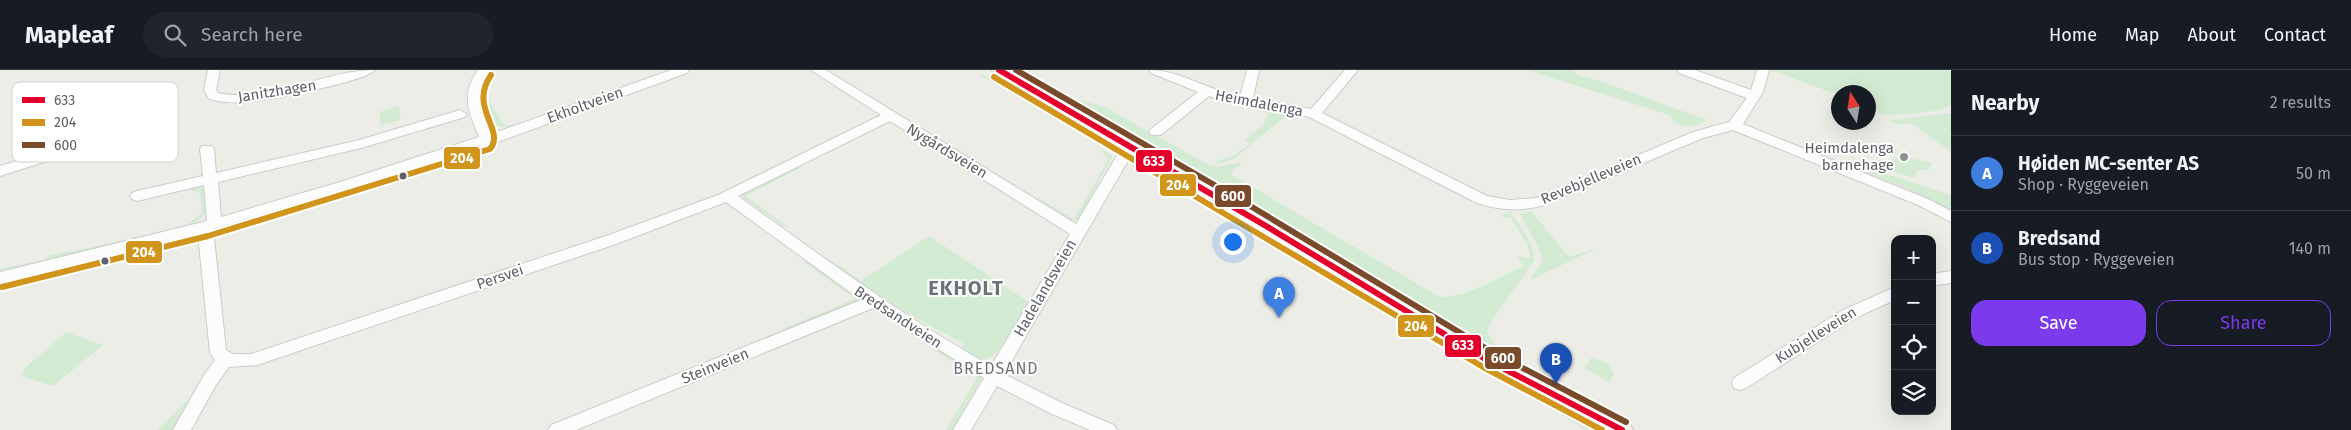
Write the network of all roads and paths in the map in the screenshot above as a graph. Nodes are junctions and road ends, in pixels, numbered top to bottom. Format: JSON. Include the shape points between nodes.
{"nodes":[{"id":1,"x":214,"y":70,"type":"edge"},
{"id":2,"x":369,"y":70,"type":"edge"},
{"id":3,"x":484,"y":70,"type":"edge"},
{"id":4,"x":683,"y":70,"type":"edge"},
{"id":5,"x":817,"y":70,"type":"edge"},
{"id":6,"x":989,"y":70,"type":"edge"},
{"id":7,"x":1000,"y":70,"type":"edge"},
{"id":8,"x":1154,"y":70,"type":"edge"},
{"id":9,"x":1352,"y":70,"type":"edge"},
{"id":10,"x":1683,"y":70,"type":"edge"},
{"id":11,"x":1763,"y":70,"type":"edge"},
{"id":12,"x":1249,"y":71,"type":"edge"},
{"id":13,"x":1032,"y":90,"type":"junction"},
{"id":14,"x":1206,"y":92,"type":"junction"},
{"id":15,"x":1754,"y":96,"type":"junction"},
{"id":16,"x":1246,"y":102,"type":"junction"},
{"id":17,"x":460,"y":114,"type":"dead end"},
{"id":18,"x":1314,"y":114,"type":"junction"},
{"id":19,"x":890,"y":116,"type":"junction"},
{"id":20,"x":1734,"y":125,"type":"junction"},
{"id":21,"x":1156,"y":132,"type":"dead end"},
{"id":22,"x":487,"y":141,"type":"junction"},
{"id":23,"x":1129,"y":147,"type":"junction"},
{"id":24,"x":207,"y":149,"type":"dead end"},
{"id":25,"x":29,"y":162,"type":"edge"},
{"id":26,"x":0,"y":171,"type":"edge"},
{"id":27,"x":210,"y":180,"type":"junction"},
{"id":28,"x":137,"y":196,"type":"dead end"},
{"id":29,"x":728,"y":196,"type":"junction"},
{"id":30,"x":1951,"y":217,"type":"edge"},
{"id":31,"x":210,"y":227,"type":"junction"},
{"id":32,"x":1078,"y":232,"type":"junction"},
{"id":33,"x":1951,"y":276,"type":"edge"},
{"id":34,"x":0,"y":278,"type":"edge"},
{"id":35,"x":1936,"y":279,"type":"edge"},
{"id":36,"x":1891,"y":295,"type":"edge"},
{"id":37,"x":872,"y":302,"type":"junction"},
{"id":38,"x":225,"y":359,"type":"junction"},
{"id":39,"x":994,"y":375,"type":"junction"},
{"id":40,"x":1740,"y":383,"type":"dead end"},
{"id":41,"x":182,"y":430,"type":"edge"},
{"id":42,"x":557,"y":430,"type":"edge"},
{"id":43,"x":962,"y":430,"type":"edge"},
{"id":44,"x":1108,"y":430,"type":"edge"},
{"id":45,"x":1622,"y":430,"type":"edge"}],
"edges":[{"from":1,"to":2,"type":"street","name":"Janitzhagen","via":[[210,99],[256,96]]},
{"from":3,"to":22,"type":"street","via":[[472,93]]},
{"from":4,"to":22,"type":"street","name":"Ekholtveien"},
{"from":5,"to":19,"type":"street","name":"Nygårdsveien"},
{"from":6,"to":13,"type":"main road"},
{"from":7,"to":13,"type":"main road"},
{"from":8,"to":14,"type":"street","name":"Heimdalenga"},
{"from":9,"to":18,"type":"street","name":"Heimdalenga"},
{"from":10,"to":15,"type":"street"},
{"from":11,"to":15,"type":"street"},
{"from":12,"to":16,"type":"street"},
{"from":13,"to":23,"type":"main road"},
{"from":14,"to":16,"type":"street","name":"Heimdalenga"},
{"from":14,"to":21,"type":"street","name":"Heimdalenga"},
{"from":15,"to":20,"type":"street","via":[[1742,118]]},
{"from":16,"to":18,"type":"street","name":"Heimdalenga"},
{"from":17,"to":27,"type":"street","via":[[361,144]]},
{"from":18,"to":20,"type":"street","name":"Revebjelleveien","via":[[1482,200],[1512,205],[1539,202],[1698,135]]},
{"from":19,"to":29,"type":"street","name":"Persvei"},
{"from":19,"to":32,"type":"street","name":"Nygårdsveien"},
{"from":20,"to":30,"type":"street","via":[[1923,202]]},
{"from":22,"to":31,"type":"street","name":"Ekholtveien"},
{"from":23,"to":32,"type":"street","name":"Hadelandsveien"},
{"from":23,"to":45,"type":"main road","via":[[1222,199],[1486,359],[1568,405]]},
{"from":24,"to":27,"type":"street"},
{"from":25,"to":26,"type":"street"},
{"from":27,"to":28,"type":"street"},
{"from":27,"to":31,"type":"street"},
{"from":29,"to":37,"type":"street","name":"Bredsandveien"},
{"from":29,"to":38,"type":"street","name":"Persvei","via":[[611,240],[278,352],[251,360]]},
{"from":31,"to":34,"type":"street","name":"Ekholtveien"},
{"from":31,"to":38,"type":"street","via":[[218,353]]},
{"from":32,"to":39,"type":"street","name":"Hadelandsveien"},
{"from":33,"to":35,"type":"street"},
{"from":36,"to":40,"type":"street","name":"Kubjelleveien","via":[[1850,314]]},
{"from":37,"to":39,"type":"street","name":"Bredsandveien"},
{"from":37,"to":42,"type":"street","name":"Steinveien"},
{"from":38,"to":41,"type":"street"},
{"from":39,"to":43,"type":"street","name":"Hadelandsveien"},
{"from":39,"to":44,"type":"street","name":"Bredsandveien","via":[[1011,387]]}]}
